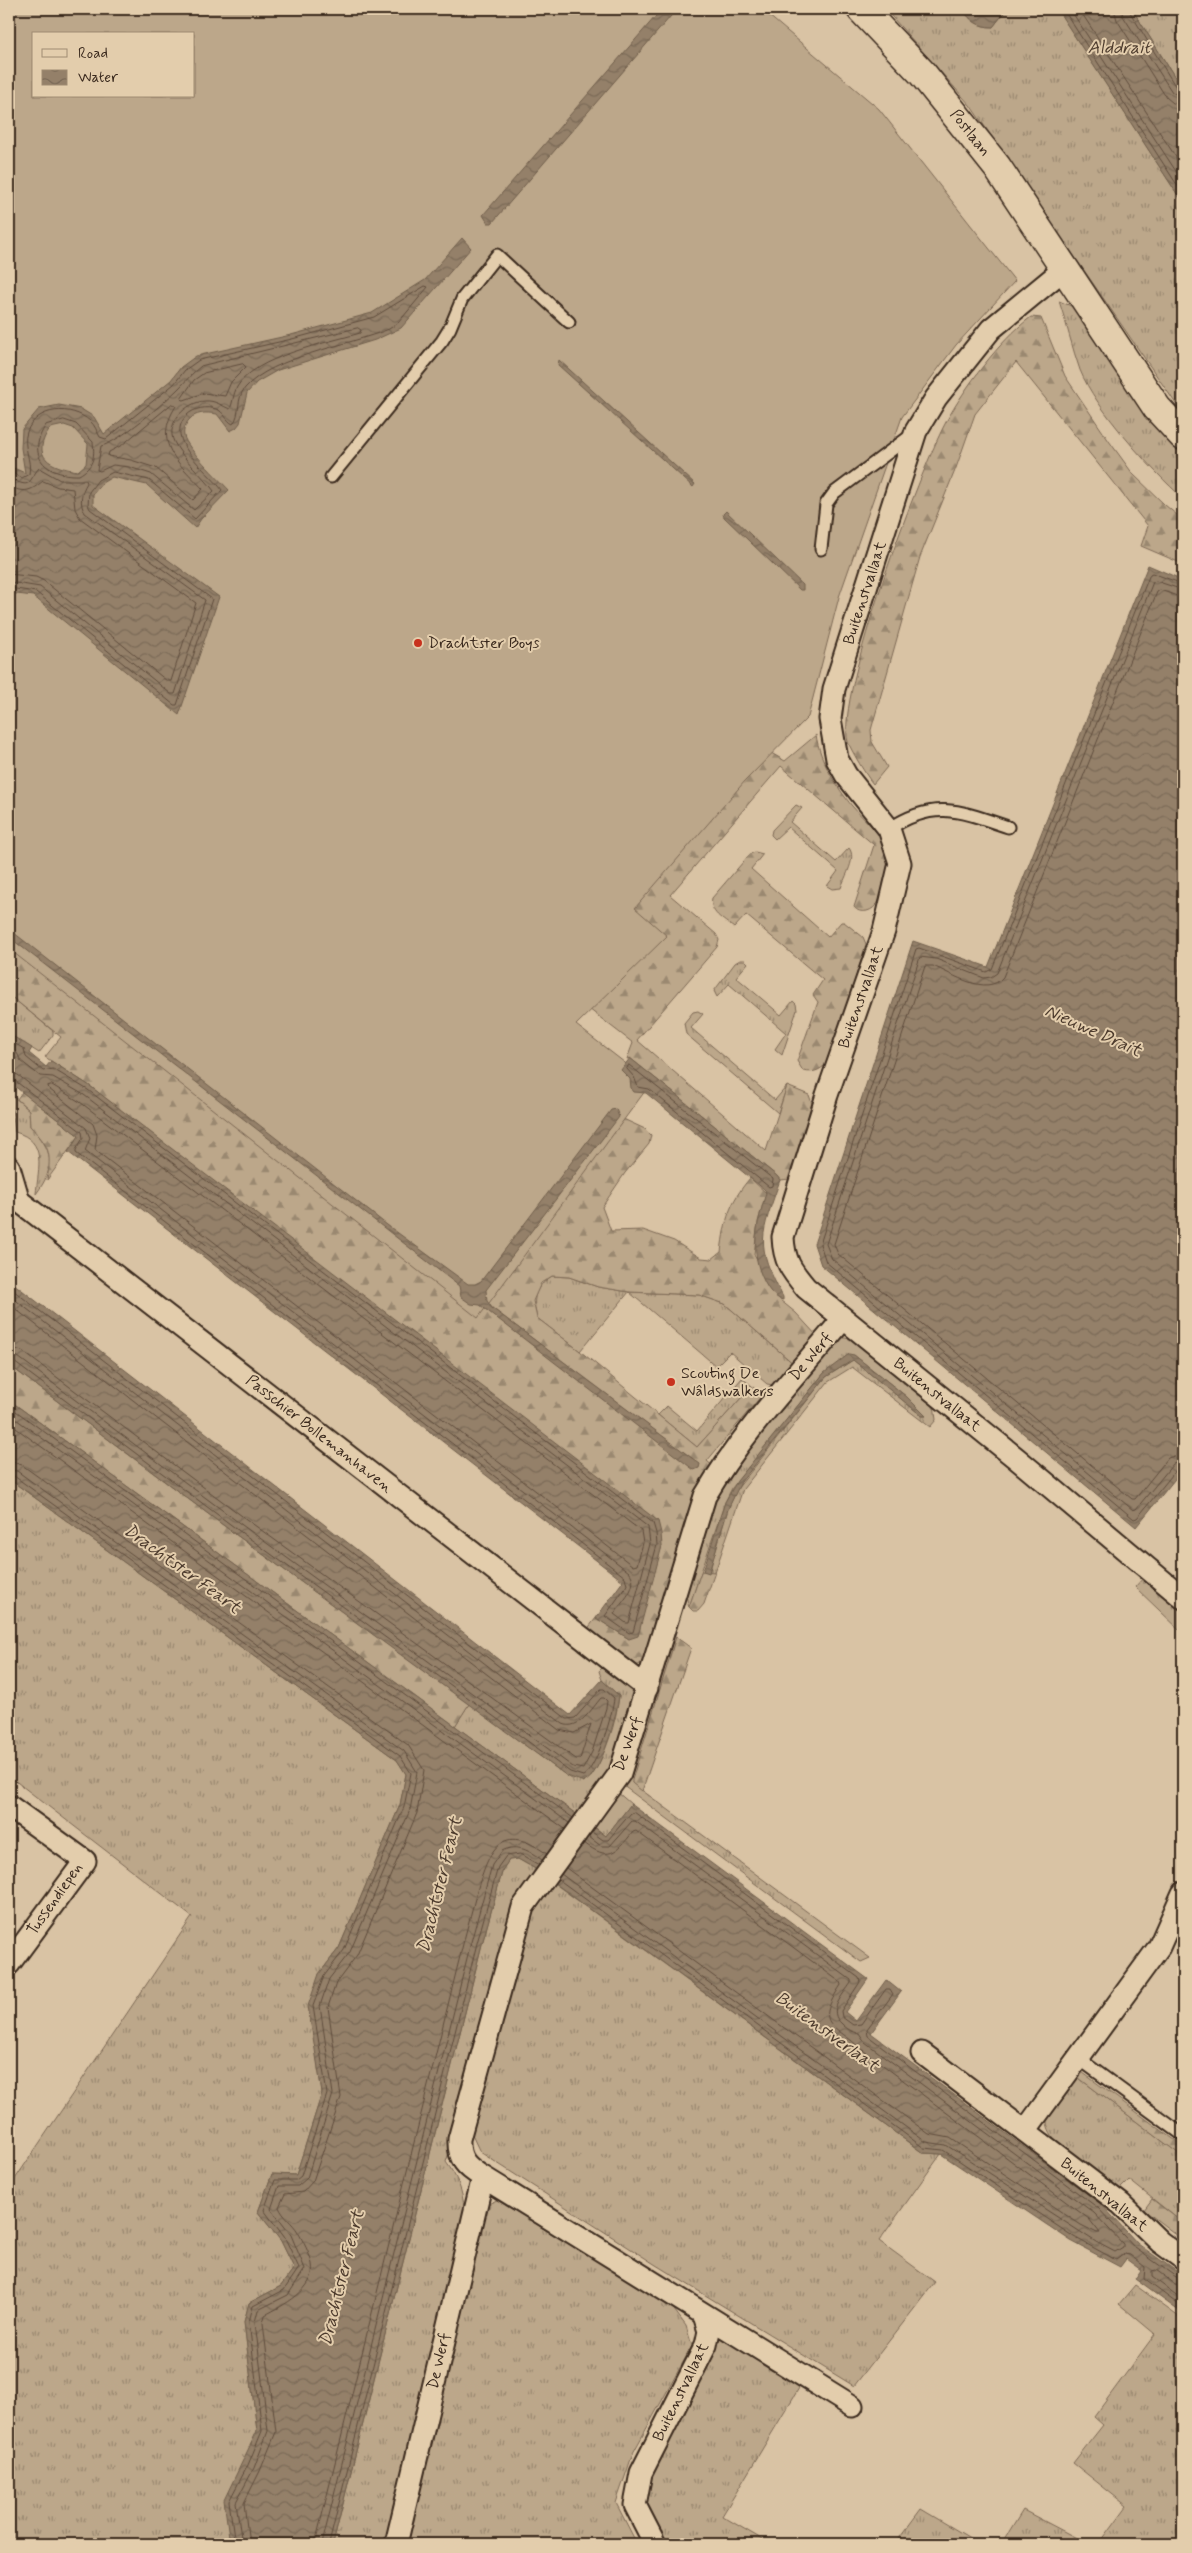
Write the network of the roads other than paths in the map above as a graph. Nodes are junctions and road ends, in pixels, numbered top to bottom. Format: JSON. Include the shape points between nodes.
{"nodes":[{"id":1,"x":861,"y":9,"type":"edge"},
{"id":2,"x":1064,"y":269,"type":"junction"},
{"id":3,"x":569,"y":322,"type":"dead end"},
{"id":4,"x":916,"y":431,"type":"junction"},
{"id":5,"x":1183,"y":436,"type":"edge"},
{"id":6,"x":331,"y":477,"type":"dead end"},
{"id":7,"x":821,"y":549,"type":"dead end"},
{"id":8,"x":1008,"y":827,"type":"dead end"},
{"id":9,"x":889,"y":829,"type":"junction"},
{"id":10,"x":9,"y":1167,"type":"edge"},
{"id":11,"x":843,"y":1319,"type":"junction"},
{"id":12,"x":1183,"y":1598,"type":"edge"},
{"id":13,"x":648,"y":1688,"type":"junction"},
{"id":14,"x":9,"y":1806,"type":"edge"},
{"id":15,"x":1183,"y":1893,"type":"edge"},
{"id":16,"x":9,"y":1964,"type":"edge"},
{"id":17,"x":922,"y":2054,"type":"dead end"},
{"id":18,"x":1078,"y":2058,"type":"junction"},
{"id":19,"x":1025,"y":2131,"type":"junction"},
{"id":20,"x":1183,"y":2135,"type":"edge"},
{"id":21,"x":483,"y":2177,"type":"junction"},
{"id":22,"x":1183,"y":2259,"type":"edge"},
{"id":23,"x":704,"y":2315,"type":"junction"},
{"id":24,"x":852,"y":2406,"type":"dead end"},
{"id":25,"x":396,"y":2544,"type":"edge"},
{"id":26,"x":656,"y":2544,"type":"edge"}],
"edges":[{"from":1,"to":2,"type":"street","name":"Postlaan","via":[[922,73],[959,118],[997,167]]},
{"from":2,"to":4,"type":"street","name":"Buitenstvallaat","via":[[990,329],[936,398]]},
{"from":2,"to":5,"type":"street","name":"Postlaan","via":[[1157,408]]},
{"from":3,"to":6,"type":"lane","via":[[497,254],[462,299],[442,341]]},
{"from":4,"to":7,"type":"lane","via":[[834,493],[826,504]]},
{"from":4,"to":9,"type":"street","name":"Buitenstvallaat","via":[[834,689],[830,719],[833,744],[846,775]]},
{"from":8,"to":9,"type":"lane","via":[[962,811],[925,811],[906,817]]},
{"from":9,"to":11,"type":"street","name":"Buitenstvallaat","via":[[900,863],[884,931],[827,1095],[783,1237],[784,1254],[791,1270],[806,1288]]},
{"from":10,"to":13,"type":"street","name":"Passchier Bollemanhaven","via":[[19,1201]]},
{"from":11,"to":12,"type":"street","name":"Buitenstvallaat"},
{"from":11,"to":13,"type":"street","name":"De Werf","via":[[758,1421],[705,1496]]},
{"from":13,"to":21,"type":"street","name":"De Werf","via":[[620,1773],[539,1884],[517,1925],[459,2139],[460,2158]]},
{"from":14,"to":16,"type":"street","name":"Tussendiepen","via":[[85,1861]]},
{"from":15,"to":18,"type":"street","via":[[1159,1947]]},
{"from":17,"to":19,"type":"street","name":"Buitenstvallaat"},
{"from":18,"to":19,"type":"street"},
{"from":18,"to":20,"type":"lane"},
{"from":19,"to":22,"type":"street","name":"Buitenstvallaat","via":[[1121,2204],[1160,2242]]},
{"from":21,"to":23,"type":"street","name":"De Werf"},
{"from":21,"to":25,"type":"street","name":"De Werf"},
{"from":23,"to":24,"type":"street","name":"Buitenstvallaat"},
{"from":23,"to":26,"type":"street","name":"Buitenstvallaat","via":[[709,2331],[706,2346],[641,2473],[635,2505]]}]}
